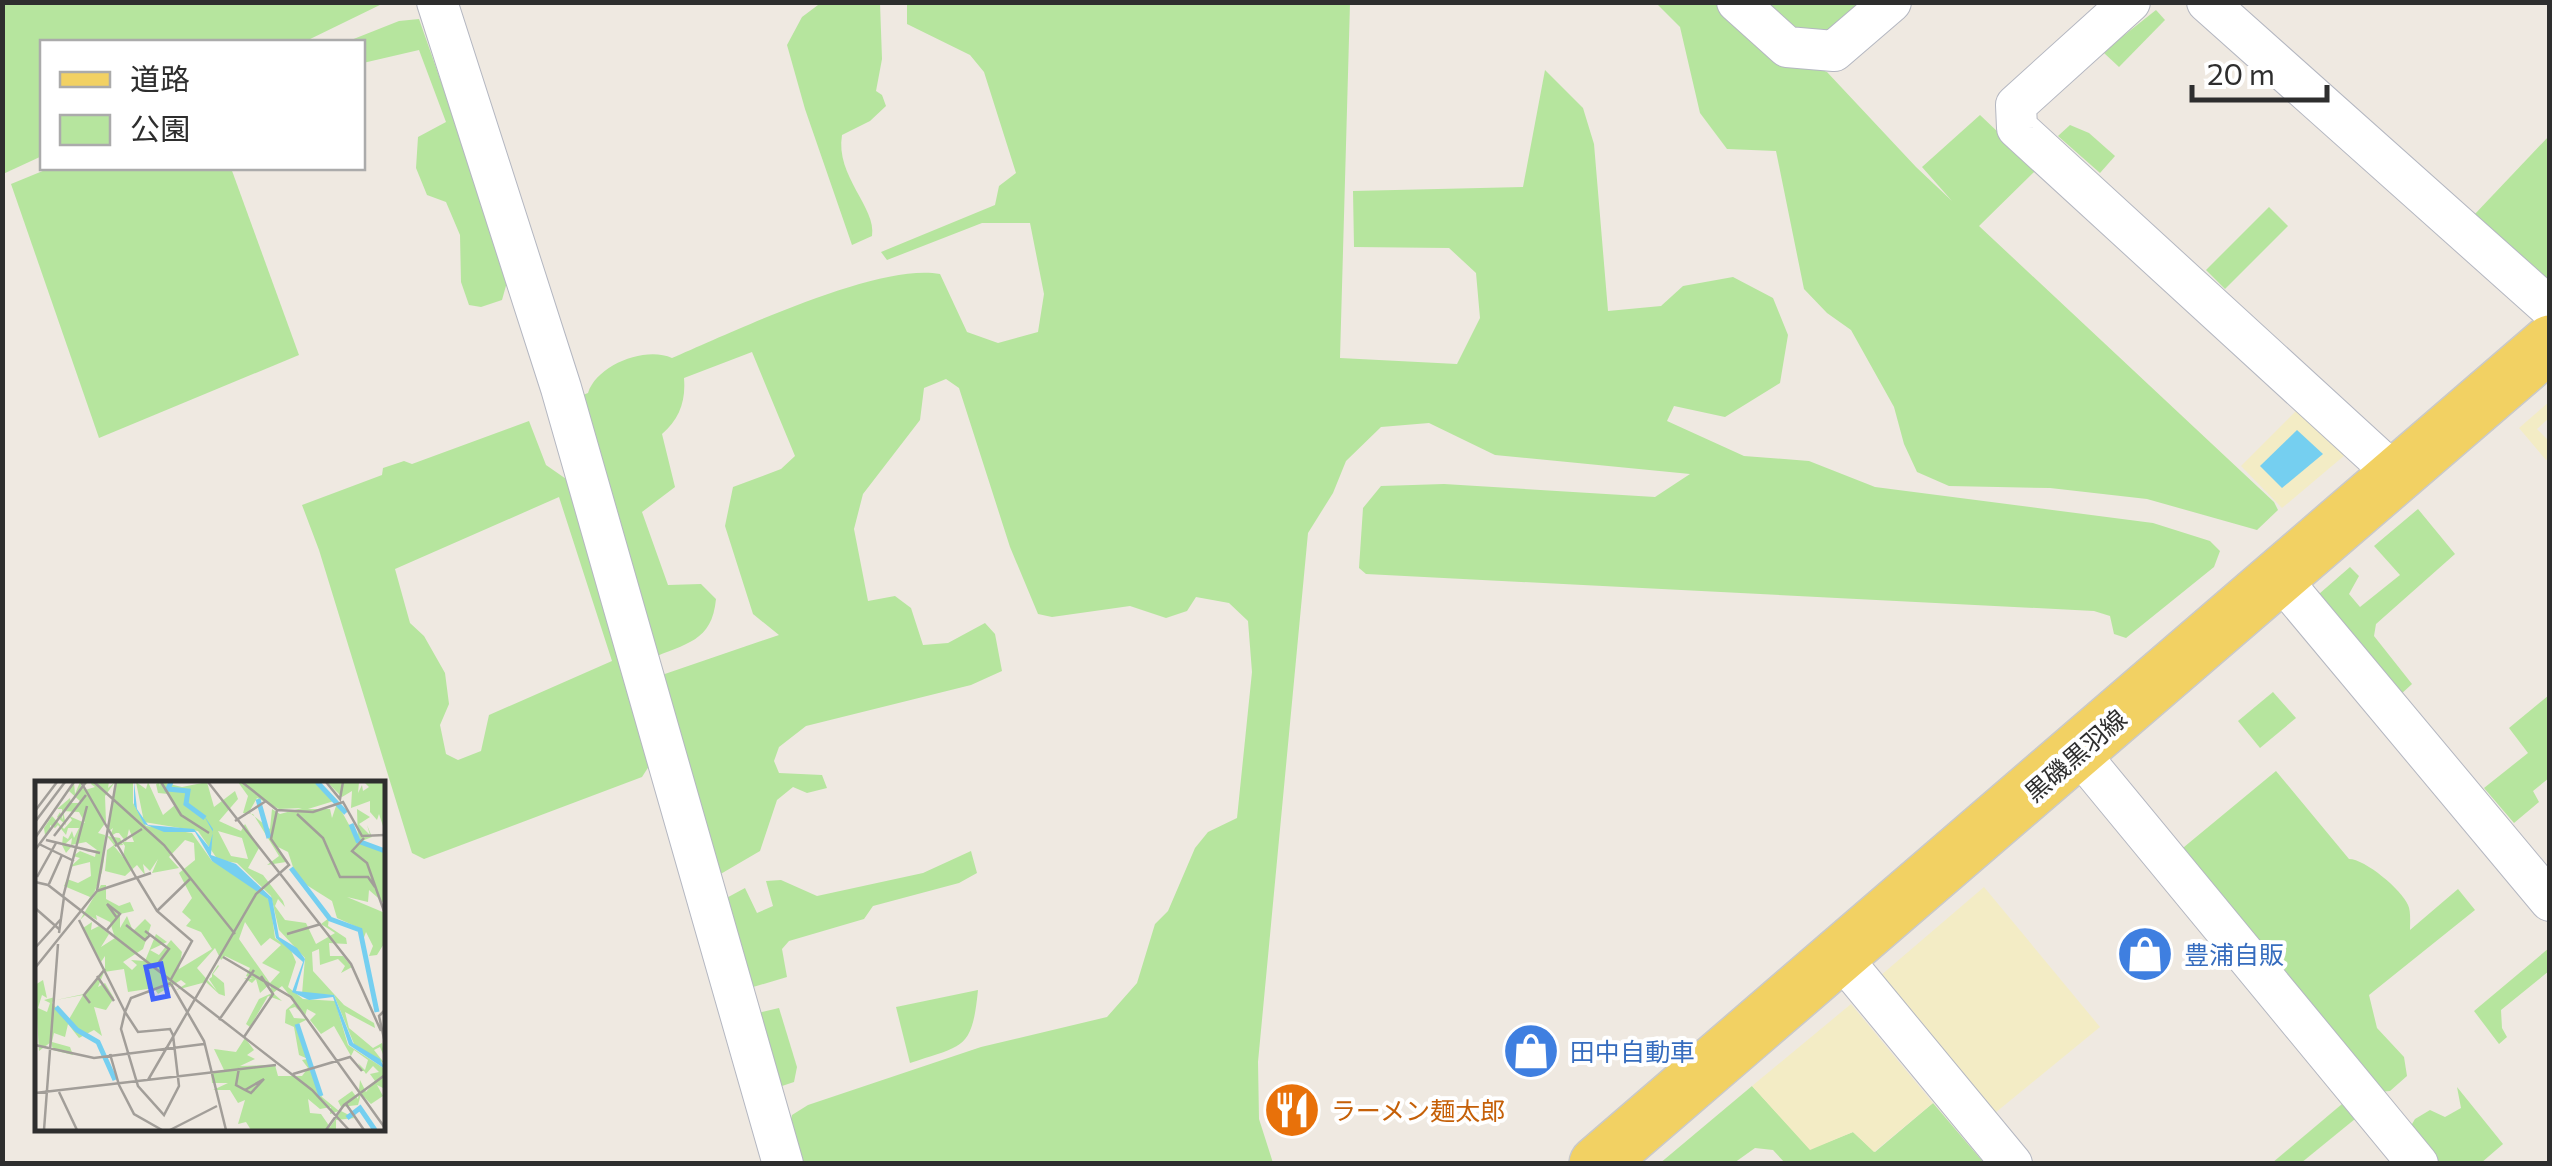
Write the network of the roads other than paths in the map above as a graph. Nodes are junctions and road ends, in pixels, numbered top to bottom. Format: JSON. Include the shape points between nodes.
{"nodes":[{"id":1,"x":437,"y":2,"type":"edge"},
{"id":2,"x":1738,"y":2,"type":"edge"},
{"id":3,"x":1891,"y":2,"type":"edge"},
{"id":4,"x":2130,"y":2,"type":"edge"},
{"id":5,"x":2206,"y":2,"type":"edge"},
{"id":6,"x":2550,"y":308,"type":"edge"},
{"id":7,"x":2550,"y":343,"type":"edge"},
{"id":8,"x":2398,"y":476,"type":"junction"},
{"id":9,"x":2280,"y":578,"type":"junction"},
{"id":10,"x":2078,"y":752,"type":"junction"},
{"id":11,"x":2550,"y":901,"type":"edge"},
{"id":12,"x":1840,"y":956,"type":"junction"},
{"id":13,"x":783,"y":1164,"type":"edge"},
{"id":14,"x":1597,"y":1164,"type":"edge"},
{"id":15,"x":2012,"y":1164,"type":"edge"},
{"id":16,"x":2418,"y":1164,"type":"edge"}],
"edges":[{"from":1,"to":13,"type":"street","via":[[561,388]]},
{"from":2,"to":3,"type":"street","via":[[1786,47],[1834,52]]},
{"from":4,"to":8,"type":"street","via":[[2016,104],[2017,128]]},
{"from":5,"to":6,"type":"street"},
{"from":7,"to":8,"type":"main road","name":"黒磯黒羽線"},
{"from":8,"to":9,"type":"main road","name":"黒磯黒羽線"},
{"from":9,"to":10,"type":"main road","name":"黒磯黒羽線"},
{"from":9,"to":11,"type":"street"},
{"from":10,"to":12,"type":"main road","name":"黒磯黒羽線"},
{"from":10,"to":16,"type":"street"},
{"from":12,"to":14,"type":"main road","name":"黒磯黒羽線"},
{"from":12,"to":15,"type":"street"}]}
